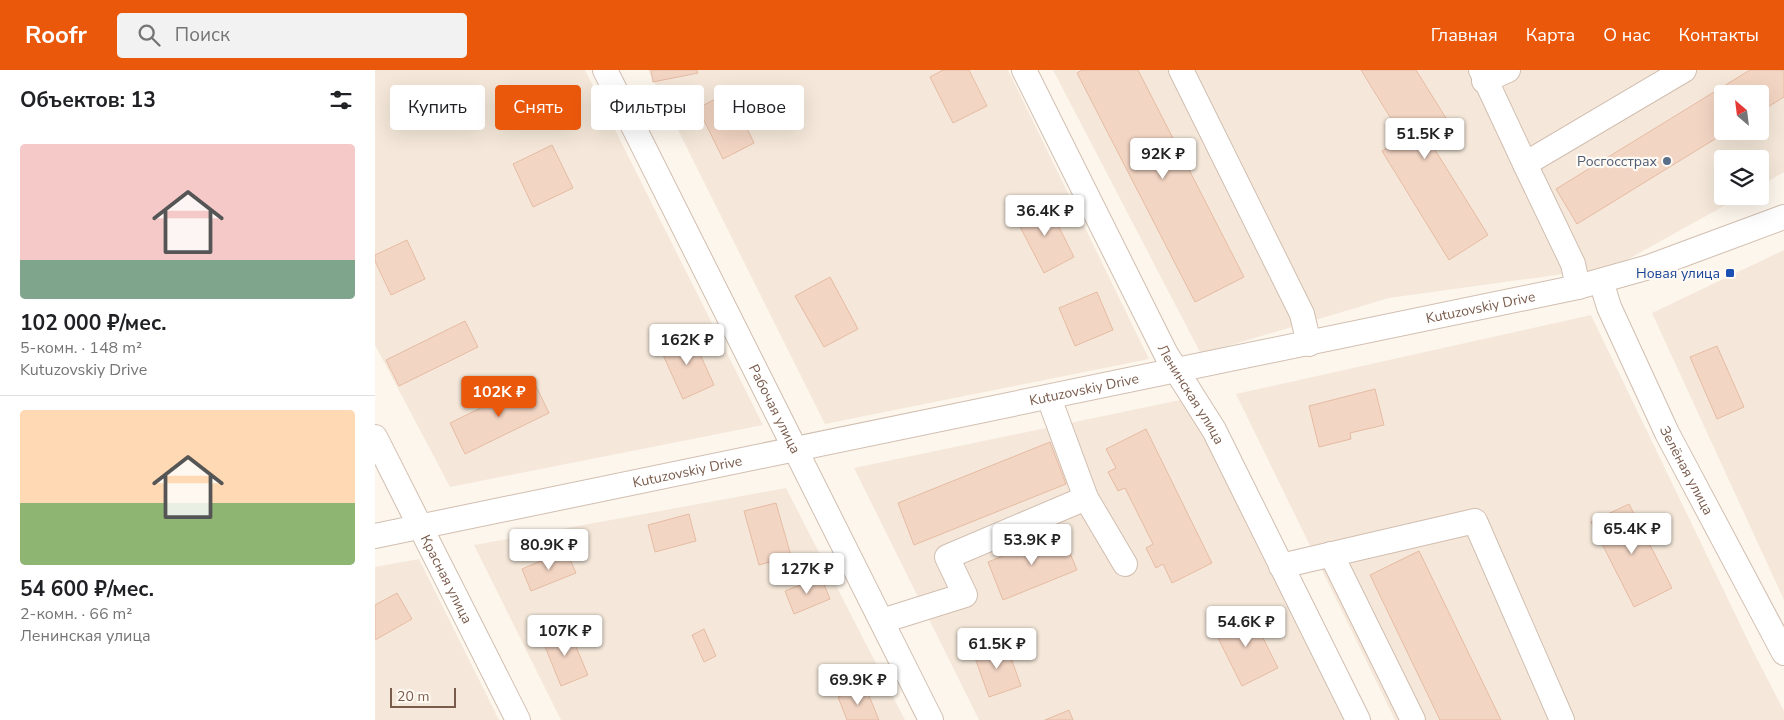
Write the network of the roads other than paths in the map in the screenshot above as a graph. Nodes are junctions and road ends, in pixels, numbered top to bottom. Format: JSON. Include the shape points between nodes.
{"nodes":[{"id":1,"x":605,"y":70,"type":"edge"},
{"id":2,"x":1024,"y":70,"type":"edge"},
{"id":3,"x":1181,"y":70,"type":"edge"},
{"id":4,"x":1508,"y":70,"type":"edge"},
{"id":5,"x":1684,"y":70,"type":"edge"},
{"id":6,"x":1483,"y":75,"type":"edge"},
{"id":7,"x":1525,"y":164,"type":"junction"},
{"id":8,"x":1784,"y":217,"type":"edge"},
{"id":9,"x":1601,"y":281,"type":"junction"},
{"id":10,"x":1578,"y":287,"type":"junction"},
{"id":11,"x":1309,"y":344,"type":"junction"},
{"id":12,"x":1177,"y":371,"type":"junction"},
{"id":13,"x":1049,"y":398,"type":"junction"},
{"id":14,"x":375,"y":437,"type":"edge"},
{"id":15,"x":796,"y":449,"type":"junction"},
{"id":16,"x":1086,"y":498,"type":"junction"},
{"id":17,"x":420,"y":526,"type":"junction"},
{"id":18,"x":375,"y":536,"type":"edge"},
{"id":19,"x":1331,"y":554,"type":"junction"},
{"id":20,"x":1125,"y":564,"type":"dead end"},
{"id":21,"x":1281,"y":566,"type":"junction"},
{"id":22,"x":882,"y":621,"type":"junction"},
{"id":23,"x":1784,"y":653,"type":"edge"},
{"id":24,"x":518,"y":720,"type":"edge"},
{"id":25,"x":931,"y":720,"type":"edge"},
{"id":26,"x":1358,"y":720,"type":"edge"},
{"id":27,"x":1413,"y":720,"type":"edge"},
{"id":28,"x":1562,"y":720,"type":"edge"}],
"edges":[{"from":1,"to":15,"type":"street","name":"Рабочая улица"},
{"from":2,"to":12,"type":"street","name":"Ленинская улица"},
{"from":3,"to":11,"type":"street","via":[[1302,314]]},
{"from":4,"to":6,"type":"street"},
{"from":5,"to":7,"type":"street"},
{"from":6,"to":7,"type":"street"},
{"from":7,"to":10,"type":"street","via":[[1573,264]]},
{"from":8,"to":9,"type":"street","name":"Kutuzovskiy Drive","via":[[1685,255]]},
{"from":9,"to":10,"type":"street","name":"Kutuzovskiy Drive"},
{"from":9,"to":23,"type":"street","name":"Зелёная улица","via":[[1609,307],[1667,433]]},
{"from":10,"to":11,"type":"street","name":"Kutuzovskiy Drive"},
{"from":11,"to":12,"type":"street","name":"Kutuzovskiy Drive"},
{"from":12,"to":13,"type":"street","name":"Kutuzovskiy Drive"},
{"from":12,"to":21,"type":"street","name":"Ленинская улица","via":[[1214,430]]},
{"from":13,"to":15,"type":"street","name":"Kutuzovskiy Drive"},
{"from":13,"to":16,"type":"street"},
{"from":14,"to":17,"type":"street","name":"Красная улица"},
{"from":15,"to":17,"type":"street","name":"Kutuzovskiy Drive"},
{"from":15,"to":22,"type":"street","name":"Рабочая улица"},
{"from":16,"to":20,"type":"street"},
{"from":16,"to":22,"type":"street","via":[[947,557],[965,595]]},
{"from":17,"to":18,"type":"street","name":"Kutuzovskiy Drive"},
{"from":17,"to":24,"type":"street","name":"Красная улица"},
{"from":19,"to":21,"type":"street"},
{"from":19,"to":27,"type":"street"},
{"from":19,"to":28,"type":"street","via":[[1475,521]]},
{"from":21,"to":26,"type":"street","name":"Ленинская улица"},
{"from":22,"to":25,"type":"street","name":"Рабочая улица"}]}
